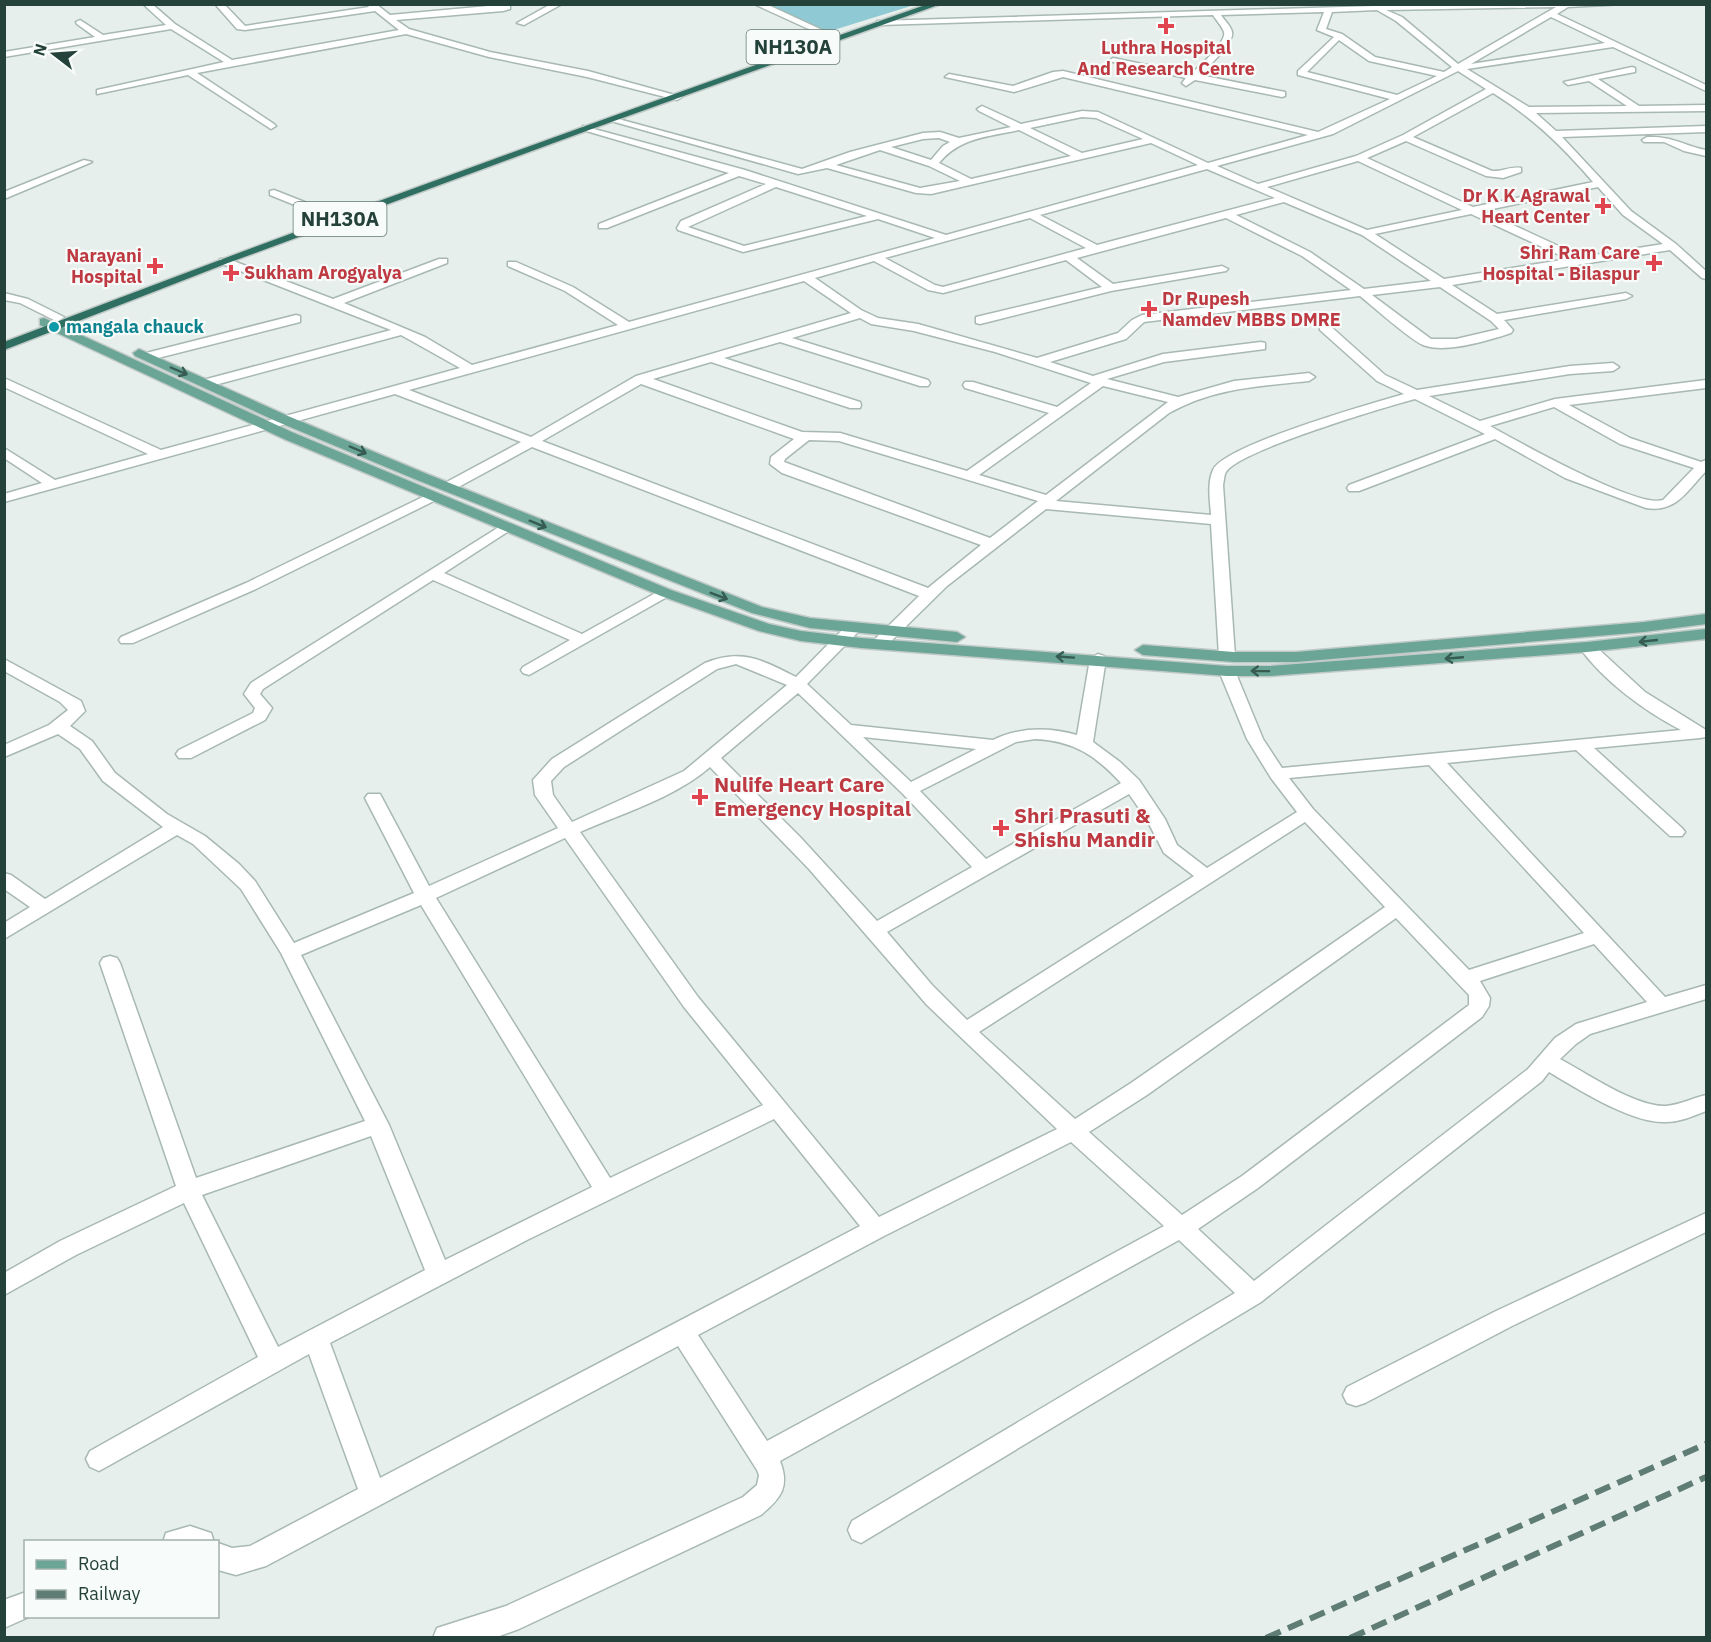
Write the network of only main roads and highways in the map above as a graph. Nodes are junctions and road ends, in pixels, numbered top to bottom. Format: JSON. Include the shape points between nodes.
{"nodes":[{"id":1,"x":921,"y":4,"type":"edge"},
{"id":2,"x":937,"y":4,"type":"edge"},
{"id":3,"x":672,"y":95,"type":"junction"},
{"id":4,"x":415,"y":188,"type":"junction"},
{"id":5,"x":56,"y":322,"type":"junction"},
{"id":6,"x":4,"y":337,"type":"edge"},
{"id":7,"x":4,"y":346,"type":"edge"},
{"id":8,"x":1707,"y":619,"type":"edge"},
{"id":9,"x":847,"y":634,"type":"junction"},
{"id":10,"x":1707,"y":634,"type":"edge"},
{"id":11,"x":1227,"y":664,"type":"junction"}],
"edges":[{"from":1,"to":3,"type":"highway","number":"NH130A"},
{"from":2,"to":3,"type":"highway","number":"NH130A"},
{"from":3,"to":4,"type":"highway","number":"NH130A"},
{"from":3,"to":4,"type":"highway","number":"NH130A"},
{"from":4,"to":5,"type":"highway","number":"NH130A"},
{"from":4,"to":5,"type":"highway","number":"NH130A","via":[[331,216]]},
{"from":5,"to":6,"type":"highway","number":"NH130A"},
{"from":5,"to":7,"type":"highway","number":"NH130A"},
{"from":5,"to":9,"type":"main road","one_way":true,"via":[[448,487],[747,607]]},
{"from":5,"to":9,"type":"main road","via":[[263,425],[666,592],[765,628]]},
{"from":8,"to":11,"type":"main road"},
{"from":9,"to":11,"type":"main road","via":[[889,632]]},
{"from":11,"to":9,"type":"main road","one_way":true,"via":[[879,644]]},
{"from":10,"to":11,"type":"main road","one_way":true,"via":[[1303,670]]}]}
